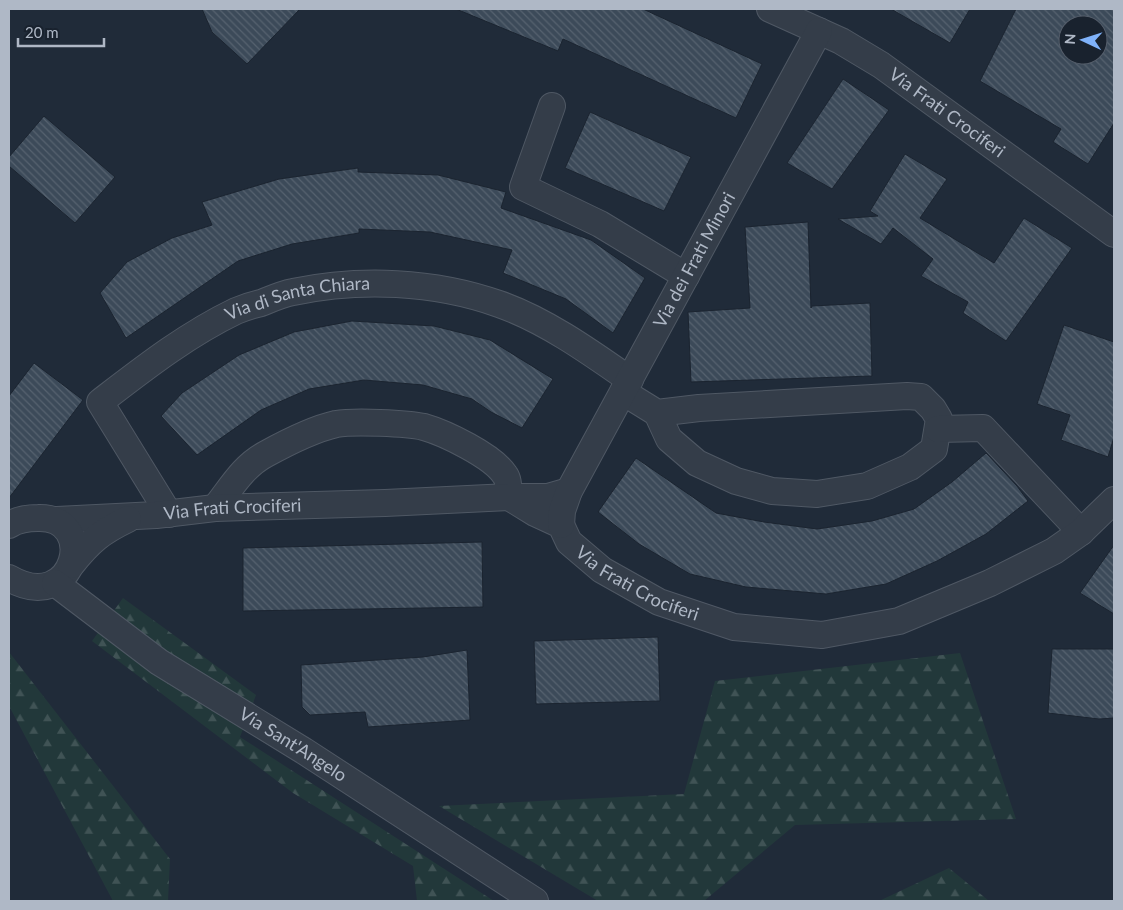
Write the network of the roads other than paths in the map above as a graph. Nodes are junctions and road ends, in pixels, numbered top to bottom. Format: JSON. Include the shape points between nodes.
{"nodes":[{"id":1,"x":770,"y":9,"type":"edge"},
{"id":2,"x":819,"y":31,"type":"junction"},
{"id":3,"x":552,"y":106,"type":"dead end"},
{"id":4,"x":1114,"y":234,"type":"edge"},
{"id":5,"x":686,"y":276,"type":"junction"},
{"id":6,"x":626,"y":386,"type":"junction"},
{"id":7,"x":657,"y":413,"type":"junction"},
{"id":8,"x":938,"y":429,"type":"junction"},
{"id":9,"x":569,"y":491,"type":"junction"},
{"id":10,"x":509,"y":497,"type":"junction"},
{"id":11,"x":1114,"y":500,"type":"edge"},
{"id":12,"x":215,"y":508,"type":"junction"},
{"id":13,"x":169,"y":514,"type":"junction"},
{"id":14,"x":134,"y":516,"type":"junction"},
{"id":15,"x":56,"y":520,"type":"junction"},
{"id":16,"x":9,"y":525,"type":"edge"},
{"id":17,"x":561,"y":525,"type":"junction"},
{"id":18,"x":1081,"y":532,"type":"junction"},
{"id":19,"x":63,"y":574,"type":"junction"},
{"id":20,"x":9,"y":578,"type":"edge"},
{"id":21,"x":535,"y":901,"type":"edge"}],
"edges":[{"from":1,"to":2,"type":"street","name":"Via Frati Crociferi"},
{"from":2,"to":4,"type":"street","name":"Via Frati Crociferi","via":[[881,65]]},
{"from":2,"to":5,"type":"street","name":"Via dei Frati Minori"},
{"from":3,"to":5,"type":"street","via":[[523,187],[600,224]]},
{"from":5,"to":6,"type":"street","name":"Via dei Frati Minori"},
{"from":6,"to":7,"type":"street"},
{"from":6,"to":9,"type":"street","name":"Via dei Frati Minori"},
{"from":6,"to":13,"type":"street","name":"Via di Santa Chiara","via":[[579,344],[500,304],[463,293],[379,284],[340,284],[291,292],[237,311],[197,332],[100,402]]},
{"from":7,"to":8,"type":"street","via":[[907,396],[920,397],[933,409],[939,419]]},
{"from":7,"to":8,"type":"street","via":[[669,439],[697,463],[736,481],[772,491],[817,494],[867,486],[910,467],[934,450]]},
{"from":8,"to":18,"type":"street","via":[[983,428]]},
{"from":9,"to":10,"type":"street","via":[[548,498]]},
{"from":9,"to":17,"type":"street","name":"Via dei Frati Minori"},
{"from":10,"to":12,"type":"street","name":"Via Frati Crociferi"},
{"from":10,"to":12,"type":"street","via":[[506,476],[494,462],[476,450],[424,427],[382,423],[337,424],[264,454],[241,472]]},
{"from":10,"to":17,"type":"street","name":"Via Frati Crociferi"},
{"from":11,"to":18,"type":"street","name":"Via Frati Crociferi"},
{"from":12,"to":13,"type":"street","name":"Via Frati Crociferi"},
{"from":13,"to":14,"type":"street","name":"Via Frati Crociferi"},
{"from":14,"to":15,"type":"street","name":"Via Frati Crociferi"},
{"from":14,"to":19,"type":"street","via":[[98,535]]},
{"from":15,"to":16,"type":"street","via":[[28,518]]},
{"from":15,"to":19,"type":"street","via":[[70,534],[74,549]]},
{"from":17,"to":18,"type":"street","name":"Via Frati Crociferi","via":[[569,542],[602,570],[659,602],[734,627],[822,635],[899,621],[1042,558]]},
{"from":19,"to":20,"type":"street","via":[[42,588],[29,587]]},
{"from":19,"to":21,"type":"street","name":"Via Sant'Angelo","via":[[159,662],[304,751]]}]}
